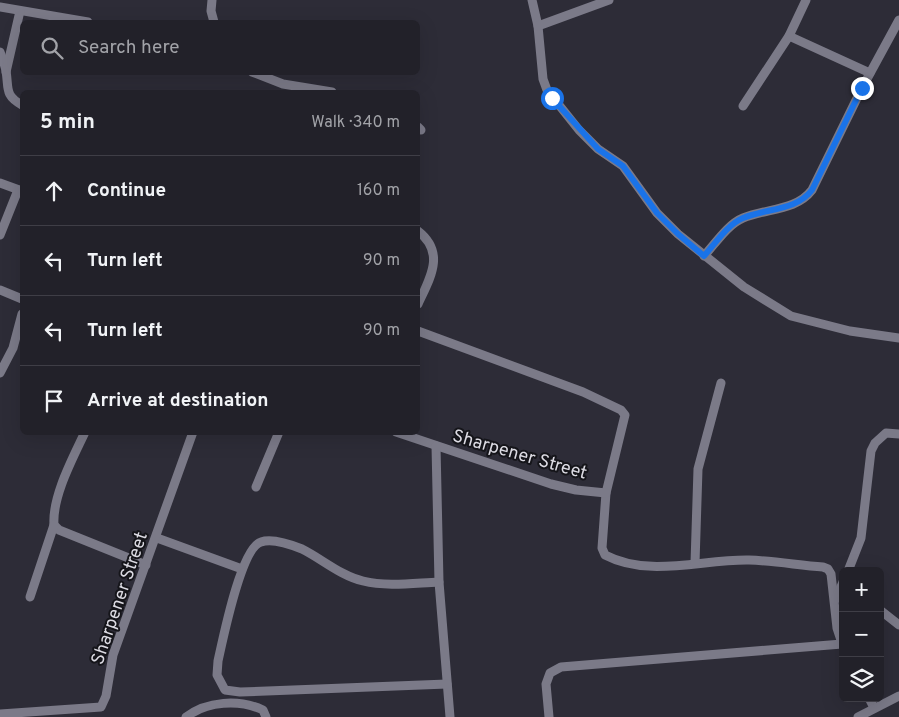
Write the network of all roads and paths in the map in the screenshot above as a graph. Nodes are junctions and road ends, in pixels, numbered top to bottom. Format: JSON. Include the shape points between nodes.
{"nodes":[{"id":1,"x":212,"y":0,"type":"edge"},
{"id":2,"x":532,"y":0,"type":"edge"},
{"id":3,"x":609,"y":0,"type":"edge"},
{"id":4,"x":806,"y":0,"type":"edge"},
{"id":5,"x":0,"y":7,"type":"edge"},
{"id":6,"x":20,"y":10,"type":"junction"},
{"id":7,"x":211,"y":11,"type":"junction"},
{"id":8,"x":77,"y":20,"type":"edge"},
{"id":9,"x":206,"y":20,"type":"edge"},
{"id":10,"x":213,"y":20,"type":"edge"},
{"id":11,"x":899,"y":20,"type":"edge"},
{"id":12,"x":538,"y":26,"type":"junction"},
{"id":13,"x":789,"y":36,"type":"junction"},
{"id":14,"x":0,"y":52,"type":"edge"},
{"id":15,"x":6,"y":72,"type":"junction"},
{"id":16,"x":870,"y":73,"type":"junction"},
{"id":17,"x":260,"y":75,"type":"edge"},
{"id":18,"x":320,"y":90,"type":"edge"},
{"id":19,"x":20,"y":104,"type":"edge"},
{"id":20,"x":743,"y":106,"type":"dead end"},
{"id":21,"x":0,"y":183,"type":"edge"},
{"id":22,"x":20,"y":191,"type":"edge"},
{"id":23,"x":420,"y":233,"type":"edge"},
{"id":24,"x":0,"y":235,"type":"edge"},
{"id":25,"x":704,"y":256,"type":"junction"},
{"id":26,"x":0,"y":290,"type":"edge"},
{"id":27,"x":20,"y":298,"type":"edge"},
{"id":28,"x":420,"y":299,"type":"edge"},
{"id":29,"x":20,"y":322,"type":"edge"},
{"id":30,"x":420,"y":332,"type":"edge"},
{"id":31,"x":899,"y":338,"type":"edge"},
{"id":32,"x":0,"y":373,"type":"edge"},
{"id":33,"x":721,"y":383,"type":"dead end"},
{"id":34,"x":899,"y":434,"type":"edge"},
{"id":35,"x":84,"y":435,"type":"edge"},
{"id":36,"x":192,"y":435,"type":"edge"},
{"id":37,"x":278,"y":435,"type":"edge"},
{"id":38,"x":405,"y":435,"type":"edge"},
{"id":39,"x":436,"y":446,"type":"junction"},
{"id":40,"x":256,"y":487,"type":"dead end"},
{"id":41,"x":606,"y":493,"type":"junction"},
{"id":42,"x":54,"y":525,"type":"junction"},
{"id":43,"x":157,"y":538,"type":"junction"},
{"id":44,"x":695,"y":563,"type":"junction"},
{"id":45,"x":146,"y":565,"type":"junction"},
{"id":46,"x":850,"y":567,"type":"edge"},
{"id":47,"x":242,"y":569,"type":"junction"},
{"id":48,"x":439,"y":582,"type":"junction"},
{"id":49,"x":839,"y":591,"type":"edge"},
{"id":50,"x":30,"y":597,"type":"dead end"},
{"id":51,"x":835,"y":600,"type":"junction"},
{"id":52,"x":883,"y":612,"type":"edge"},
{"id":53,"x":839,"y":621,"type":"edge"},
{"id":54,"x":899,"y":625,"type":"edge"},
{"id":55,"x":839,"y":645,"type":"edge"},
{"id":56,"x":447,"y":684,"type":"junction"},
{"id":57,"x":899,"y":696,"type":"edge"},
{"id":58,"x":871,"y":702,"type":"edge"},
{"id":59,"x":874,"y":708,"type":"junction"},
{"id":60,"x":0,"y":714,"type":"edge"},
{"id":61,"x":186,"y":717,"type":"edge"},
{"id":62,"x":266,"y":717,"type":"edge"},
{"id":63,"x":450,"y":717,"type":"edge"},
{"id":64,"x":549,"y":717,"type":"edge"},
{"id":65,"x":858,"y":717,"type":"edge"}],
"edges":[{"from":1,"to":7,"type":"street"},
{"from":2,"to":12,"type":"street"},
{"from":3,"to":12,"type":"street"},
{"from":4,"to":13,"type":"street"},
{"from":5,"to":6,"type":"street"},
{"from":6,"to":8,"type":"street"},
{"from":6,"to":15,"type":"street"},
{"from":7,"to":9,"type":"street"},
{"from":7,"to":10,"type":"street"},
{"from":11,"to":16,"type":"street"},
{"from":12,"to":25,"type":"street","via":[[543,79],[552,98],[598,149],[623,166],[657,213]]},
{"from":13,"to":16,"type":"street"},
{"from":13,"to":20,"type":"street"},
{"from":14,"to":15,"type":"street"},
{"from":15,"to":19,"type":"street","via":[[10,96]]},
{"from":16,"to":25,"type":"street","via":[[805,200],[741,218]]},
{"from":17,"to":18,"type":"street","via":[[283,84]]},
{"from":21,"to":22,"type":"street"},
{"from":22,"to":24,"type":"street"},
{"from":23,"to":28,"type":"street","via":[[428,239],[434,256]]},
{"from":25,"to":31,"type":"street","via":[[744,287],[791,316],[850,331]]},
{"from":26,"to":27,"type":"street"},
{"from":29,"to":32,"type":"street","via":[[13,348]]},
{"from":30,"to":41,"type":"street","via":[[583,392],[621,410],[625,415],[624,425]]},
{"from":33,"to":44,"type":"street","via":[[698,469]]},
{"from":34,"to":46,"type":"street","via":[[886,433],[871,451],[861,538]]},
{"from":35,"to":42,"type":"street","via":[[64,478],[53,517]]},
{"from":36,"to":43,"type":"street","name":"Sharpener Street"},
{"from":37,"to":40,"type":"street"},
{"from":38,"to":39,"type":"street","name":"Sharpener Street"},
{"from":39,"to":41,"type":"street","name":"Sharpener Street","via":[[551,484]]},
{"from":39,"to":48,"type":"street"},
{"from":41,"to":44,"type":"street","via":[[602,548],[605,555],[630,566]]},
{"from":42,"to":45,"type":"street","via":[[59,530]]},
{"from":42,"to":50,"type":"street"},
{"from":43,"to":45,"type":"street","name":"Sharpener Street"},
{"from":43,"to":47,"type":"street"},
{"from":44,"to":51,"type":"street","via":[[749,560],[823,567],[831,574]]},
{"from":45,"to":60,"type":"street","name":"Sharpener Street","via":[[113,655],[101,707]]},
{"from":47,"to":48,"type":"street","via":[[260,542],[270,541],[299,548],[363,581],[389,584]]},
{"from":47,"to":56,"type":"street","via":[[218,661],[217,675],[225,690]]},
{"from":48,"to":56,"type":"street"},
{"from":49,"to":51,"type":"street"},
{"from":51,"to":53,"type":"street"},
{"from":52,"to":54,"type":"street"},
{"from":55,"to":64,"type":"street","via":[[561,668],[550,673],[546,684]]},
{"from":56,"to":63,"type":"street"},
{"from":57,"to":59,"type":"street"},
{"from":58,"to":59,"type":"street"},
{"from":59,"to":65,"type":"street"},
{"from":61,"to":62,"type":"street","via":[[211,705],[227,704],[253,706],[263,710]]}]}
